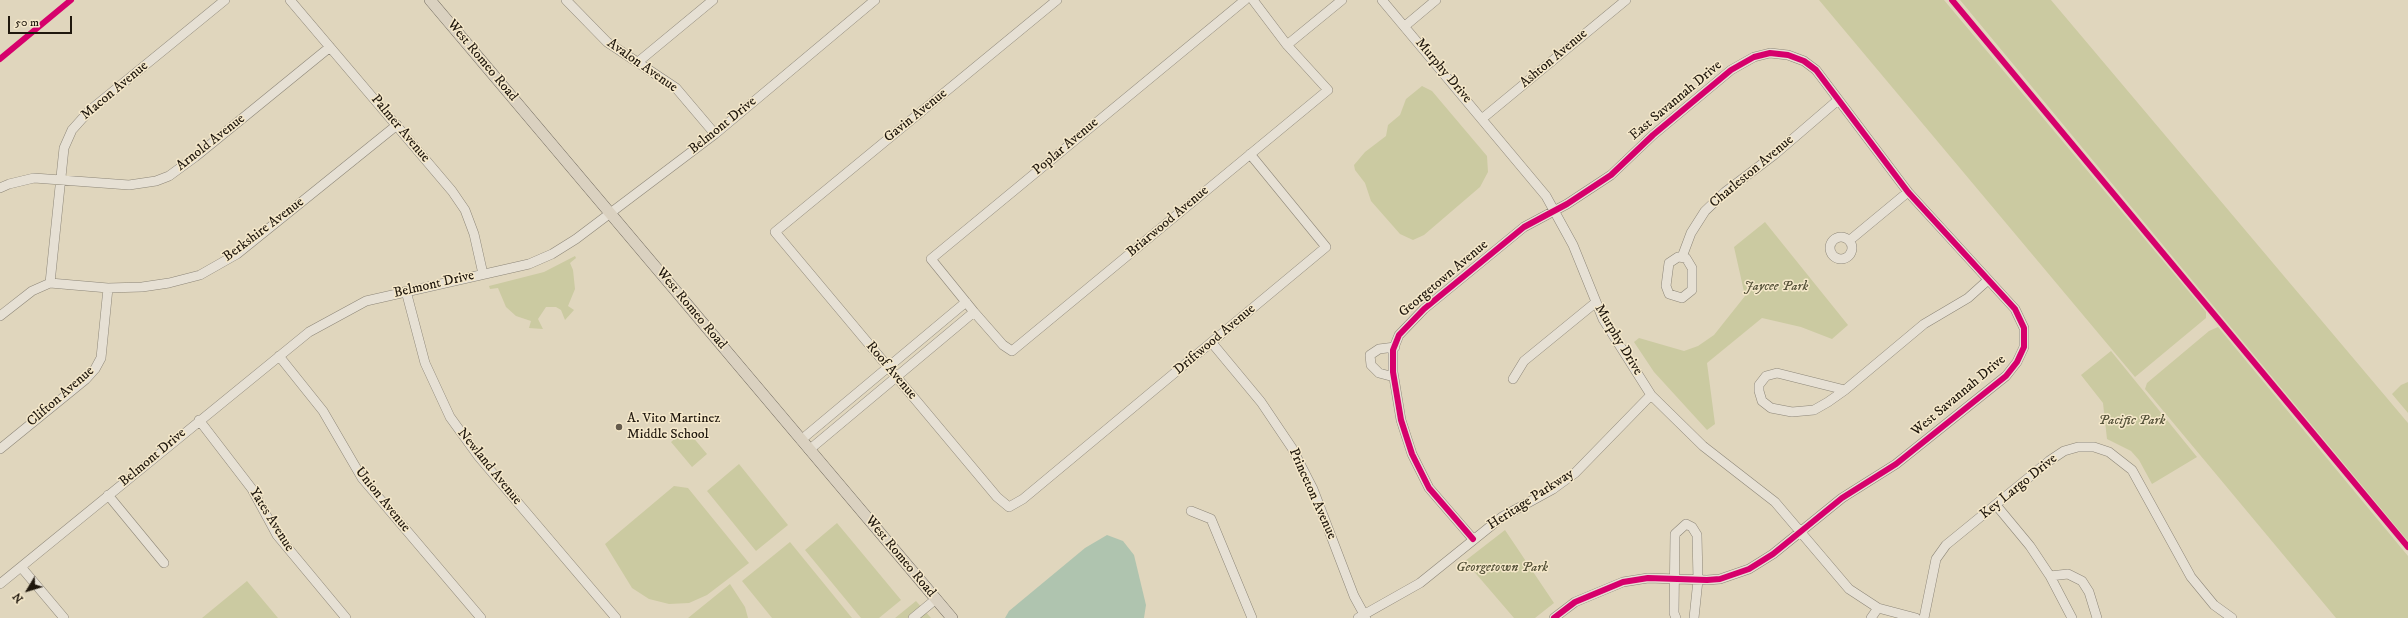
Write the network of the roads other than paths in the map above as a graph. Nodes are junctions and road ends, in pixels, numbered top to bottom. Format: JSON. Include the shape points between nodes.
{"nodes":[{"id":1,"x":225,"y":0,"type":"edge"},
{"id":2,"x":290,"y":0,"type":"edge"},
{"id":3,"x":430,"y":0,"type":"edge"},
{"id":4,"x":566,"y":0,"type":"edge"},
{"id":5,"x":713,"y":0,"type":"edge"},
{"id":6,"x":876,"y":0,"type":"edge"},
{"id":7,"x":1057,"y":0,"type":"edge"},
{"id":8,"x":1245,"y":0,"type":"edge"},
{"id":9,"x":1253,"y":0,"type":"edge"},
{"id":10,"x":1342,"y":0,"type":"edge"},
{"id":11,"x":1382,"y":0,"type":"edge"},
{"id":12,"x":1436,"y":0,"type":"edge"},
{"id":13,"x":1626,"y":0,"type":"edge"},
{"id":14,"x":1405,"y":26,"type":"junction"},
{"id":15,"x":1287,"y":45,"type":"junction"},
{"id":16,"x":330,"y":47,"type":"junction"},
{"id":17,"x":638,"y":62,"type":"junction"},
{"id":18,"x":1838,"y":100,"type":"junction"},
{"id":19,"x":1482,"y":118,"type":"junction"},
{"id":20,"x":397,"y":125,"type":"junction"},
{"id":21,"x":715,"y":134,"type":"junction"},
{"id":22,"x":1250,"y":154,"type":"junction"},
{"id":23,"x":60,"y":178,"type":"junction"},
{"id":24,"x":0,"y":188,"type":"edge"},
{"id":25,"x":1908,"y":192,"type":"junction"},
{"id":26,"x":1555,"y":210,"type":"junction"},
{"id":27,"x":610,"y":213,"type":"junction"},
{"id":28,"x":775,"y":232,"type":"joint"},
{"id":29,"x":1850,"y":240,"type":"dead end"},
{"id":30,"x":1682,"y":257,"type":"dead end"},
{"id":31,"x":483,"y":274,"type":"junction"},
{"id":32,"x":1988,"y":280,"type":"junction"},
{"id":33,"x":50,"y":283,"type":"junction"},
{"id":34,"x":108,"y":288,"type":"junction"},
{"id":35,"x":406,"y":291,"type":"junction"},
{"id":36,"x":966,"y":302,"type":"junction"},
{"id":37,"x":1595,"y":303,"type":"junction"},
{"id":38,"x":974,"y":312,"type":"junction"},
{"id":39,"x":0,"y":316,"type":"edge"},
{"id":40,"x":1212,"y":343,"type":"junction"},
{"id":41,"x":1395,"y":347,"type":"junction"},
{"id":42,"x":279,"y":356,"type":"junction"},
{"id":43,"x":888,"y":368,"type":"junction"},
{"id":44,"x":896,"y":377,"type":"junction"},
{"id":45,"x":1394,"y":377,"type":"junction"},
{"id":46,"x":1513,"y":379,"type":"dead end"},
{"id":47,"x":1845,"y":390,"type":"junction"},
{"id":48,"x":1652,"y":395,"type":"junction"},
{"id":49,"x":199,"y":420,"type":"junction"},
{"id":50,"x":801,"y":440,"type":"junction"},
{"id":51,"x":0,"y":449,"type":"edge"},
{"id":52,"x":809,"y":450,"type":"junction"},
{"id":53,"x":108,"y":495,"type":"junction"},
{"id":54,"x":1996,"y":505,"type":"junction"},
{"id":55,"x":1009,"y":507,"type":"joint"},
{"id":56,"x":1191,"y":511,"type":"dead end"},
{"id":57,"x":1800,"y":533,"type":"junction"},
{"id":58,"x":1473,"y":539,"type":"junction"},
{"id":59,"x":164,"y":564,"type":"dead end"},
{"id":60,"x":21,"y":567,"type":"junction"},
{"id":61,"x":2050,"y":576,"type":"junction"},
{"id":62,"x":1674,"y":578,"type":"junction"},
{"id":63,"x":1698,"y":580,"type":"junction"},
{"id":64,"x":0,"y":584,"type":"edge"},
{"id":65,"x":936,"y":599,"type":"junction"},
{"id":66,"x":1878,"y":608,"type":"junction"},
{"id":67,"x":1363,"y":617,"type":"edge"},
{"id":68,"x":64,"y":618,"type":"edge"},
{"id":69,"x":346,"y":618,"type":"edge"},
{"id":70,"x":481,"y":618,"type":"edge"},
{"id":71,"x":616,"y":618,"type":"edge"},
{"id":72,"x":913,"y":618,"type":"edge"},
{"id":73,"x":952,"y":618,"type":"edge"},
{"id":74,"x":1252,"y":618,"type":"edge"},
{"id":75,"x":1554,"y":618,"type":"edge"},
{"id":76,"x":1676,"y":618,"type":"edge"},
{"id":77,"x":1694,"y":618,"type":"edge"},
{"id":78,"x":1871,"y":618,"type":"edge"},
{"id":79,"x":1916,"y":618,"type":"edge"},
{"id":80,"x":1924,"y":618,"type":"edge"},
{"id":81,"x":2072,"y":618,"type":"edge"},
{"id":82,"x":2097,"y":618,"type":"edge"},
{"id":83,"x":2232,"y":618,"type":"edge"}],
"edges":[{"from":1,"to":23,"type":"street","name":"Macon Avenue","via":[[82,117],[72,130],[64,148]]},
{"from":2,"to":16,"type":"street","name":"Palmer Avenue"},
{"from":3,"to":27,"type":"main road","name":"West Romeo Road"},
{"from":4,"to":17,"type":"street","name":"Avalon Avenue","via":[[594,31]]},
{"from":5,"to":17,"type":"street"},
{"from":6,"to":21,"type":"street","name":"Belmont Drive"},
{"from":7,"to":28,"type":"street","name":"Gavin Avenue"},
{"from":8,"to":36,"type":"street","name":"Poplar Avenue","via":[[931,259]]},
{"from":9,"to":15,"type":"street"},
{"from":10,"to":15,"type":"street"},
{"from":11,"to":14,"type":"street","name":"Murphy Drive"},
{"from":12,"to":14,"type":"street"},
{"from":13,"to":19,"type":"street","name":"Ashton Avenue"},
{"from":14,"to":19,"type":"street","name":"Murphy Drive"},
{"from":15,"to":22,"type":"street","name":"Briarwood Avenue","via":[[1328,90]]},
{"from":16,"to":20,"type":"street","name":"Palmer Avenue"},
{"from":16,"to":23,"type":"street","name":"Arnold Avenue","via":[[196,157],[168,176],[156,181],[129,185]]},
{"from":17,"to":21,"type":"street","name":"Avalon Avenue","via":[[676,88]]},
{"from":18,"to":25,"type":"street","name":"East Savannah Drive"},
{"from":18,"to":26,"type":"street","name":"East Savannah Drive","via":[[1816,70],[1804,61],[1788,55],[1770,53],[1754,57],[1731,70],[1654,134],[1611,175]]},
{"from":18,"to":30,"type":"street","name":"Charleston Avenue","via":[[1705,211],[1691,233]]},
{"from":19,"to":26,"type":"street","name":"Murphy Drive"},
{"from":20,"to":31,"type":"street","name":"Palmer Avenue","via":[[466,210]]},
{"from":20,"to":34,"type":"street","name":"Berkshire Avenue","via":[[237,254],[200,275],[142,287]]},
{"from":21,"to":27,"type":"street","name":"Belmont Drive"},
{"from":22,"to":38,"type":"street","name":"Briarwood Avenue","via":[[1012,351]]},
{"from":22,"to":40,"type":"street","name":"Driftwood Avenue","via":[[1326,246]]},
{"from":23,"to":24,"type":"street","name":"Arnold Avenue","via":[[34,178]]},
{"from":23,"to":33,"type":"street","name":"Macon Avenue"},
{"from":25,"to":29,"type":"street"},
{"from":25,"to":32,"type":"street","name":"West Savannah Drive"},
{"from":26,"to":37,"type":"street","name":"Murphy Drive","via":[[1573,245]]},
{"from":26,"to":41,"type":"street","name":"Georgetown Avenue","via":[[1524,227],[1424,309],[1405,327]]},
{"from":27,"to":31,"type":"street","name":"Belmont Drive","via":[[552,254],[529,264]]},
{"from":27,"to":50,"type":"main road","name":"West Romeo Road"},
{"from":28,"to":43,"type":"street","name":"Roof Avenue"},
{"from":31,"to":35,"type":"street","name":"Belmont Drive"},
{"from":32,"to":47,"type":"street","via":[[1968,298],[1924,324]]},
{"from":32,"to":57,"type":"street","name":"West Savannah Drive","via":[[2015,309],[2024,328],[2024,347],[2017,362],[2006,376],[1896,464],[1842,498]]},
{"from":33,"to":34,"type":"street","name":"Berkshire Avenue"},
{"from":33,"to":39,"type":"street","name":"Berkshire Avenue","via":[[32,291]]},
{"from":34,"to":51,"type":"street","name":"Clifton Avenue","via":[[100,358],[95,369],[86,380]]},
{"from":35,"to":42,"type":"street","name":"Belmont Drive","via":[[366,301],[336,316],[309,332]]},
{"from":35,"to":71,"type":"street","name":"Newland Avenue","via":[[425,363],[450,417],[479,457]]},
{"from":36,"to":38,"type":"street","name":"Briarwood Avenue"},
{"from":36,"to":43,"type":"street"},
{"from":37,"to":46,"type":"street","via":[[1524,360]]},
{"from":37,"to":48,"type":"street","name":"Murphy Drive"},
{"from":38,"to":44,"type":"street"},
{"from":40,"to":55,"type":"street","name":"Driftwood Avenue","via":[[1023,499]]},
{"from":40,"to":67,"type":"street","name":"Princeton Avenue","via":[[1261,402],[1292,448],[1313,489]]},
{"from":41,"to":45,"type":"street","name":"Georgetown Avenue","via":[[1392,361]]},
{"from":41,"to":45,"type":"street","via":[[1379,349],[1370,356],[1371,365],[1375,369]]},
{"from":42,"to":49,"type":"street","name":"Belmont Drive"},
{"from":42,"to":70,"type":"street","name":"Union Avenue","via":[[326,416],[362,478]]},
{"from":43,"to":44,"type":"street","name":"Roof Avenue"},
{"from":43,"to":50,"type":"street"},
{"from":44,"to":52,"type":"street"},
{"from":44,"to":55,"type":"street","name":"Roof Avenue","via":[[997,497]]},
{"from":45,"to":58,"type":"street","name":"Georgetown Avenue","via":[[1401,420],[1417,467],[1437,498]]},
{"from":47,"to":47,"type":"street","via":[[1814,410],[1792,412],[1766,405],[1759,391],[1762,380],[1777,373]]},
{"from":48,"to":57,"type":"street","name":"Murphy Drive","via":[[1704,446],[1775,502]]},
{"from":48,"to":58,"type":"street","name":"Heritage Parkway","via":[[1575,473],[1553,489],[1502,517]]},
{"from":49,"to":53,"type":"street","name":"Belmont Drive"},
{"from":49,"to":69,"type":"street","name":"Yates Avenue","via":[[252,489],[277,535]]},
{"from":50,"to":52,"type":"main road","name":"West Romeo Road"},
{"from":52,"to":65,"type":"main road","name":"West Romeo Road"},
{"from":53,"to":59,"type":"street"},
{"from":53,"to":60,"type":"street","name":"Belmont Drive"},
{"from":54,"to":61,"type":"street","via":[[2030,546]]},
{"from":54,"to":80,"type":"street","name":"Key Largo Drive","via":[[1946,545],[1936,559]]},
{"from":54,"to":83,"type":"street","name":"Key Largo Drive","via":[[2064,451],[2078,447],[2094,447],[2109,452],[2136,476],[2202,593]]},
{"from":56,"to":74,"type":"street","via":[[1211,519]]},
{"from":57,"to":63,"type":"street","name":"West Savannah Drive","via":[[1749,569],[1720,579]]},
{"from":57,"to":66,"type":"street","name":"Murphy Drive","via":[[1844,585],[1858,597]]},
{"from":58,"to":67,"type":"street","name":"Heritage Parkway","via":[[1420,583]]},
{"from":60,"to":64,"type":"street","name":"Belmont Drive"},
{"from":60,"to":68,"type":"street"},
{"from":61,"to":81,"type":"street"},
{"from":61,"to":82,"type":"street","via":[[2068,574],[2082,581],[2090,592]]},
{"from":62,"to":63,"type":"street","name":"West Savannah Drive"},
{"from":62,"to":63,"type":"street","via":[[1675,534],[1686,524],[1692,527],[1697,535]]},
{"from":62,"to":75,"type":"street","name":"West Savannah Drive","via":[[1648,578],[1623,582],[1575,602]]},
{"from":62,"to":76,"type":"street"},
{"from":63,"to":77,"type":"street"},
{"from":65,"to":72,"type":"street"},
{"from":65,"to":73,"type":"main road","name":"West Romeo Road"},
{"from":66,"to":78,"type":"street"},
{"from":66,"to":79,"type":"street","name":"Murphy Drive"}]}
